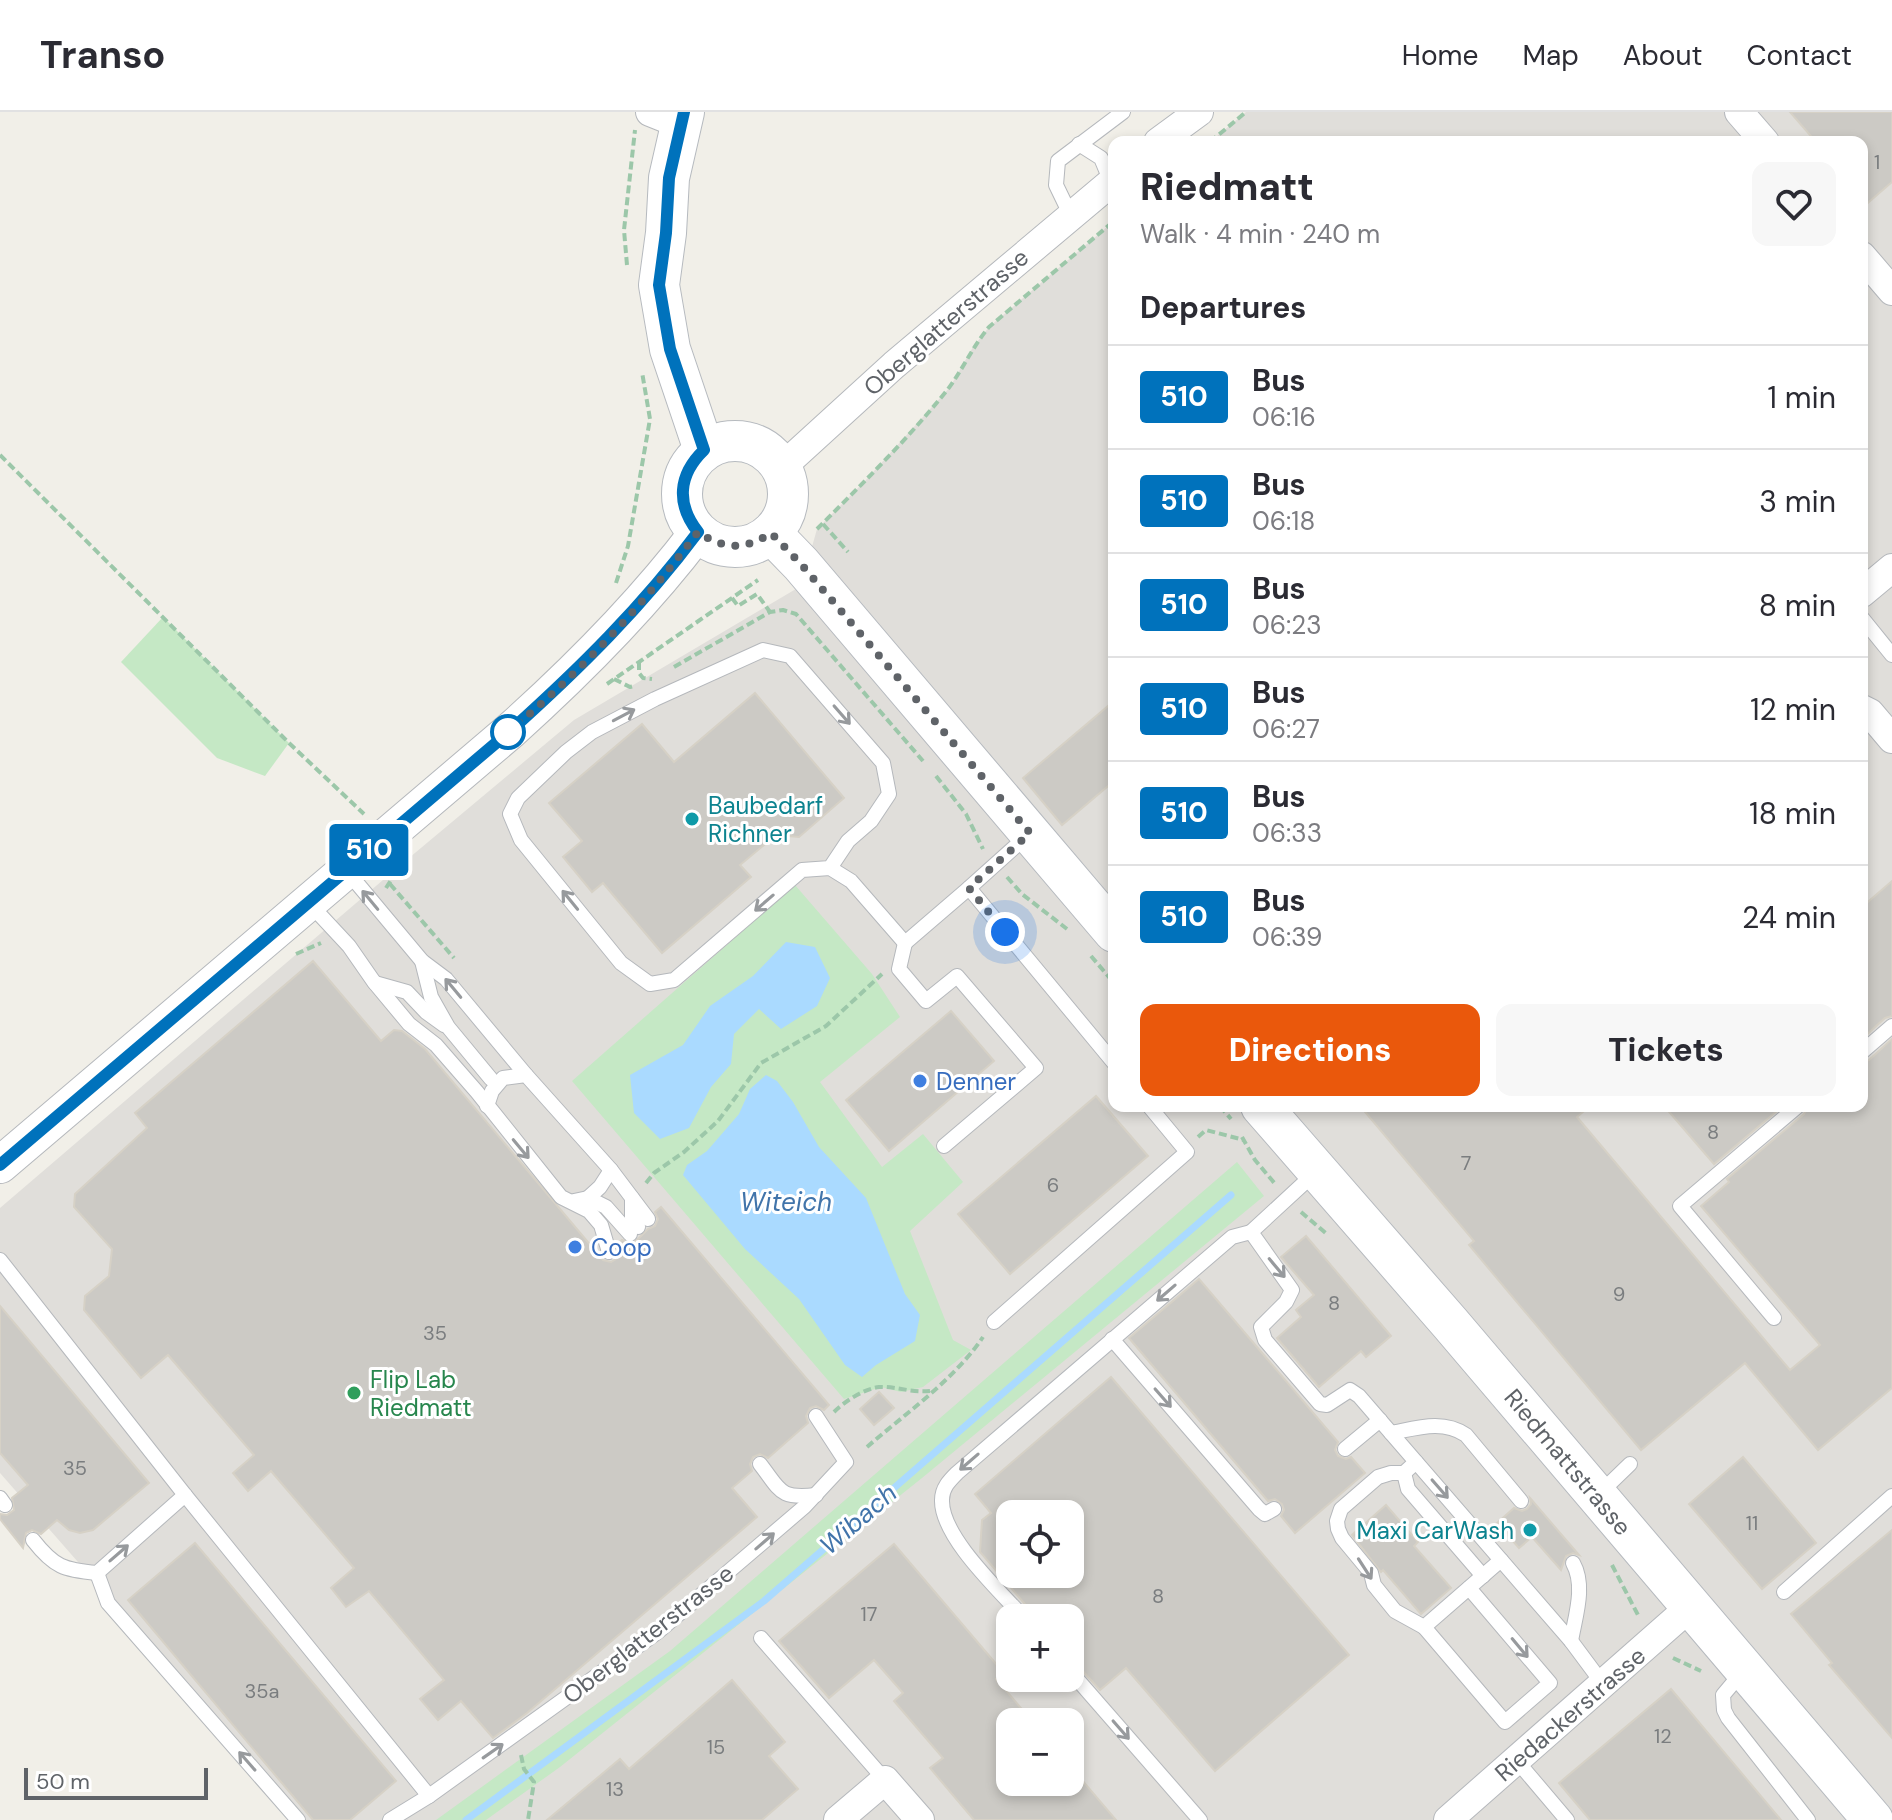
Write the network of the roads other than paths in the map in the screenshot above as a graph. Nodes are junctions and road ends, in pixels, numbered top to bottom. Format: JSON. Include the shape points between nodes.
{"nodes":[{"id":1,"x":1123,"y":112,"type":"edge"},
{"id":2,"x":1199,"y":112,"type":"edge"},
{"id":3,"x":1739,"y":112,"type":"edge"},
{"id":4,"x":663,"y":118,"type":"edge"},
{"id":5,"x":1166,"y":136,"type":"edge"},
{"id":6,"x":1760,"y":136,"type":"edge"},
{"id":7,"x":1079,"y":144,"type":"junction"},
{"id":8,"x":1108,"y":171,"type":"edge"},
{"id":9,"x":1108,"y":185,"type":"edge"},
{"id":10,"x":1071,"y":216,"type":"junction"},
{"id":11,"x":1868,"y":263,"type":"edge"},
{"id":12,"x":1892,"y":291,"type":"edge"},
{"id":13,"x":720,"y":446,"type":"junction"},
{"id":14,"x":781,"y":468,"type":"junction"},
{"id":15,"x":698,"y":532,"type":"junction"},
{"id":16,"x":771,"y":533,"type":"junction"},
{"id":17,"x":1892,"y":568,"type":"edge"},
{"id":18,"x":1868,"y":588,"type":"edge"},
{"id":19,"x":1868,"y":625,"type":"edge"},
{"id":20,"x":1892,"y":655,"type":"edge"},
{"id":21,"x":1868,"y":712,"type":"edge"},
{"id":22,"x":1892,"y":739,"type":"edge"},
{"id":23,"x":1030,"y":833,"type":"junction"},
{"id":24,"x":830,"y":868,"type":"junction"},
{"id":25,"x":345,"y":870,"type":"junction"},
{"id":26,"x":969,"y":888,"type":"junction"},
{"id":27,"x":308,"y":902,"type":"junction"},
{"id":28,"x":1108,"y":925,"type":"edge"},
{"id":29,"x":905,"y":943,"type":"junction"},
{"id":30,"x":422,"y":961,"type":"junction"},
{"id":31,"x":374,"y":982,"type":"junction"},
{"id":32,"x":1892,"y":1026,"type":"edge"},
{"id":33,"x":448,"y":1027,"type":"junction"},
{"id":34,"x":1868,"y":1047,"type":"edge"},
{"id":35,"x":1108,"y":1056,"type":"edge"},
{"id":36,"x":526,"y":1075,"type":"junction"},
{"id":37,"x":491,"y":1079,"type":"dead end"},
{"id":38,"x":487,"y":1106,"type":"junction"},
{"id":39,"x":1154,"y":1112,"type":"edge"},
{"id":40,"x":1791,"y":1112,"type":"edge"},
{"id":41,"x":1261,"y":1116,"type":"edge"},
{"id":42,"x":944,"y":1146,"type":"dead end"},
{"id":43,"x":0,"y":1165,"type":"edge"},
{"id":44,"x":611,"y":1170,"type":"junction"},
{"id":45,"x":1317,"y":1171,"type":"junction"},
{"id":46,"x":581,"y":1200,"type":"junction"},
{"id":47,"x":1251,"y":1232,"type":"junction"},
{"id":48,"x":609,"y":1252,"type":"dead end"},
{"id":49,"x":0,"y":1260,"type":"edge"},
{"id":50,"x":1774,"y":1318,"type":"dead end"},
{"id":51,"x":994,"y":1322,"type":"dead end"},
{"id":52,"x":1112,"y":1339,"type":"junction"},
{"id":53,"x":816,"y":1416,"type":"dead end"},
{"id":54,"x":1380,"y":1420,"type":"junction"},
{"id":55,"x":1391,"y":1433,"type":"junction"},
{"id":56,"x":1345,"y":1449,"type":"dead end"},
{"id":57,"x":1416,"y":1462,"type":"junction"},
{"id":58,"x":760,"y":1464,"type":"dead end"},
{"id":59,"x":1630,"y":1464,"type":"dead end"},
{"id":60,"x":1404,"y":1473,"type":"junction"},
{"id":61,"x":185,"y":1495,"type":"junction"},
{"id":62,"x":816,"y":1495,"type":"junction"},
{"id":63,"x":1597,"y":1496,"type":"junction"},
{"id":64,"x":1892,"y":1496,"type":"edge"},
{"id":65,"x":1521,"y":1501,"type":"dead end"},
{"id":66,"x":1274,"y":1509,"type":"dead end"},
{"id":67,"x":33,"y":1540,"type":"dead end"},
{"id":68,"x":1501,"y":1560,"type":"junction"},
{"id":69,"x":1573,"y":1563,"type":"dead end"},
{"id":70,"x":97,"y":1573,"type":"junction"},
{"id":71,"x":1483,"y":1576,"type":"junction"},
{"id":72,"x":1469,"y":1588,"type":"junction"},
{"id":73,"x":1784,"y":1592,"type":"dead end"},
{"id":74,"x":1012,"y":1604,"type":"edge"},
{"id":75,"x":1690,"y":1607,"type":"junction"},
{"id":76,"x":1424,"y":1627,"type":"junction"},
{"id":77,"x":761,"y":1638,"type":"dead end"},
{"id":78,"x":1571,"y":1641,"type":"junction"},
{"id":79,"x":1744,"y":1670,"type":"junction"},
{"id":80,"x":1603,"y":1684,"type":"junction"},
{"id":81,"x":1084,"y":1687,"type":"edge"},
{"id":82,"x":1517,"y":1761,"type":"junction"},
{"id":83,"x":885,"y":1780,"type":"junction"},
{"id":84,"x":429,"y":1796,"type":"junction"},
{"id":85,"x":298,"y":1820,"type":"edge"},
{"id":86,"x":390,"y":1820,"type":"edge"},
{"id":87,"x":838,"y":1820,"type":"edge"},
{"id":88,"x":920,"y":1820,"type":"edge"},
{"id":89,"x":1200,"y":1820,"type":"edge"},
{"id":90,"x":1448,"y":1820,"type":"edge"},
{"id":91,"x":1567,"y":1820,"type":"edge"},
{"id":92,"x":1808,"y":1820,"type":"edge"},
{"id":93,"x":1873,"y":1820,"type":"edge"}],
"edges":[{"from":1,"to":7,"type":"lane"},
{"from":2,"to":5,"type":"street"},
{"from":3,"to":6,"type":"street"},
{"from":4,"to":13,"type":"main road","via":[[669,178],[666,233],[715,404]]},
{"from":7,"to":8,"type":"lane","via":[[1101,158]]},
{"from":7,"to":10,"type":"lane","via":[[1058,161],[1056,185]]},
{"from":9,"to":10,"type":"street","name":"Oberglatterstrasse"},
{"from":10,"to":14,"type":"street","name":"Oberglatterstrasse"},
{"from":11,"to":12,"type":"street"},
{"from":13,"to":14,"type":"main road","via":[[761,448]]},
{"from":13,"to":15,"type":"main road","via":[[693,461],[685,475],[683,505]]},
{"from":14,"to":16,"type":"main road","via":[[786,509]]},
{"from":15,"to":16,"type":"main road","via":[[727,547],[743,547]]},
{"from":15,"to":25,"type":"street","via":[[582,666]]},
{"from":16,"to":23,"type":"main road"},
{"from":17,"to":18,"type":"street"},
{"from":19,"to":20,"type":"lane"},
{"from":21,"to":22,"type":"street"},
{"from":23,"to":26,"type":"lane"},
{"from":23,"to":28,"type":"main road"},
{"from":24,"to":24,"type":"lane","one_way":true,"via":[[802,870],[674,980],[650,984],[611,951],[521,840],[510,814],[518,798],[592,732],[763,650],[790,656],[883,763],[889,794]]},
{"from":24,"to":29,"type":"lane","via":[[851,881]]},
{"from":25,"to":27,"type":"street"},
{"from":30,"to":25,"type":"lane","one_way":true},
{"from":26,"to":29,"type":"lane"},
{"from":26,"to":35,"type":"lane"},
{"from":27,"to":31,"type":"lane"},
{"from":27,"to":43,"type":"street"},
{"from":29,"to":42,"type":"lane","via":[[899,969],[926,1001],[957,976],[1036,1068]]},
{"from":30,"to":33,"type":"lane","via":[[431,997]]},
{"from":36,"to":30,"type":"lane","one_way":true,"via":[[446,979]]},
{"from":31,"to":33,"type":"lane","via":[[407,992]]},
{"from":31,"to":38,"type":"lane"},
{"from":32,"to":34,"type":"lane"},
{"from":33,"to":37,"type":"lane"},
{"from":36,"to":38,"type":"lane","via":[[503,1078]]},
{"from":36,"to":44,"type":"lane"},
{"from":38,"to":46,"type":"lane","one_way":true,"via":[[561,1197]]},
{"from":39,"to":51,"type":"lane","via":[[1187,1152]]},
{"from":40,"to":50,"type":"lane","via":[[1680,1206]]},
{"from":41,"to":45,"type":"main road","name":"Riedmattstrasse"},
{"from":44,"to":46,"type":"lane","via":[[600,1187]]},
{"from":44,"to":46,"type":"lane","via":[[632,1198],[639,1226]]},
{"from":45,"to":47,"type":"lane"},
{"from":45,"to":63,"type":"main road","name":"Riedmattstrasse"},
{"from":46,"to":48,"type":"lane","via":[[601,1225]]},
{"from":47,"to":52,"type":"lane","one_way":true,"via":[[1232,1237]]},
{"from":47,"to":54,"type":"lane","one_way":true,"via":[[1292,1290],[1263,1323],[1265,1340],[1320,1404],[1352,1390]]},
{"from":49,"to":61,"type":"lane"},
{"from":52,"to":66,"type":"lane","one_way":true,"via":[[1262,1512]]},
{"from":52,"to":74,"type":"lane","one_way":true,"via":[[957,1473],[943,1493],[946,1519],[958,1540]]},
{"from":53,"to":62,"type":"lane","name":"Oberglatterstrasse","via":[[846,1462]]},
{"from":54,"to":55,"type":"lane"},
{"from":54,"to":56,"type":"lane"},
{"from":55,"to":57,"type":"lane"},
{"from":55,"to":65,"type":"lane","via":[[1439,1425],[1456,1429]]},
{"from":57,"to":60,"type":"lane"},
{"from":57,"to":68,"type":"lane","one_way":true},
{"from":58,"to":62,"type":"lane","via":[[783,1494]]},
{"from":59,"to":63,"type":"lane"},
{"from":60,"to":71,"type":"lane","via":[[1408,1489]]},
{"from":60,"to":76,"type":"lane","one_way":true,"via":[[1378,1477],[1341,1509],[1337,1521],[1342,1538],[1388,1603]]},
{"from":70,"to":61,"type":"lane","one_way":true},
{"from":61,"to":84,"type":"lane"},
{"from":84,"to":62,"type":"lane","name":"Oberglatterstrasse","one_way":true,"via":[[659,1631]]},
{"from":63,"to":75,"type":"main road","name":"Riedmattstrasse"},
{"from":64,"to":73,"type":"lane"},
{"from":67,"to":70,"type":"lane","via":[[65,1570]]},
{"from":68,"to":71,"type":"lane"},
{"from":68,"to":78,"type":"lane"},
{"from":69,"to":78,"type":"lane","via":[[1579,1587]]},
{"from":85,"to":70,"type":"lane","one_way":true,"via":[[108,1603]]},
{"from":71,"to":72,"type":"lane"},
{"from":72,"to":76,"type":"lane"},
{"from":72,"to":76,"type":"lane","one_way":true,"via":[[1550,1683],[1505,1722]]},
{"from":75,"to":79,"type":"main road","name":"Riedmattstrasse"},
{"from":75,"to":80,"type":"street","name":"Riedackerstrasse"},
{"from":77,"to":83,"type":"lane"},
{"from":78,"to":80,"type":"lane"},
{"from":79,"to":92,"type":"lane","via":[[1723,1695],[1724,1710]]},
{"from":79,"to":93,"type":"main road","name":"Riedmattstrasse"},
{"from":80,"to":82,"type":"street","name":"Riedackerstrasse"},
{"from":81,"to":89,"type":"lane","one_way":true},
{"from":82,"to":90,"type":"street","name":"Riedackerstrasse"},
{"from":82,"to":91,"type":"lane"},
{"from":83,"to":87,"type":"street"},
{"from":83,"to":88,"type":"street"},
{"from":84,"to":86,"type":"lane","name":"Oberglatterstrasse"}]}
